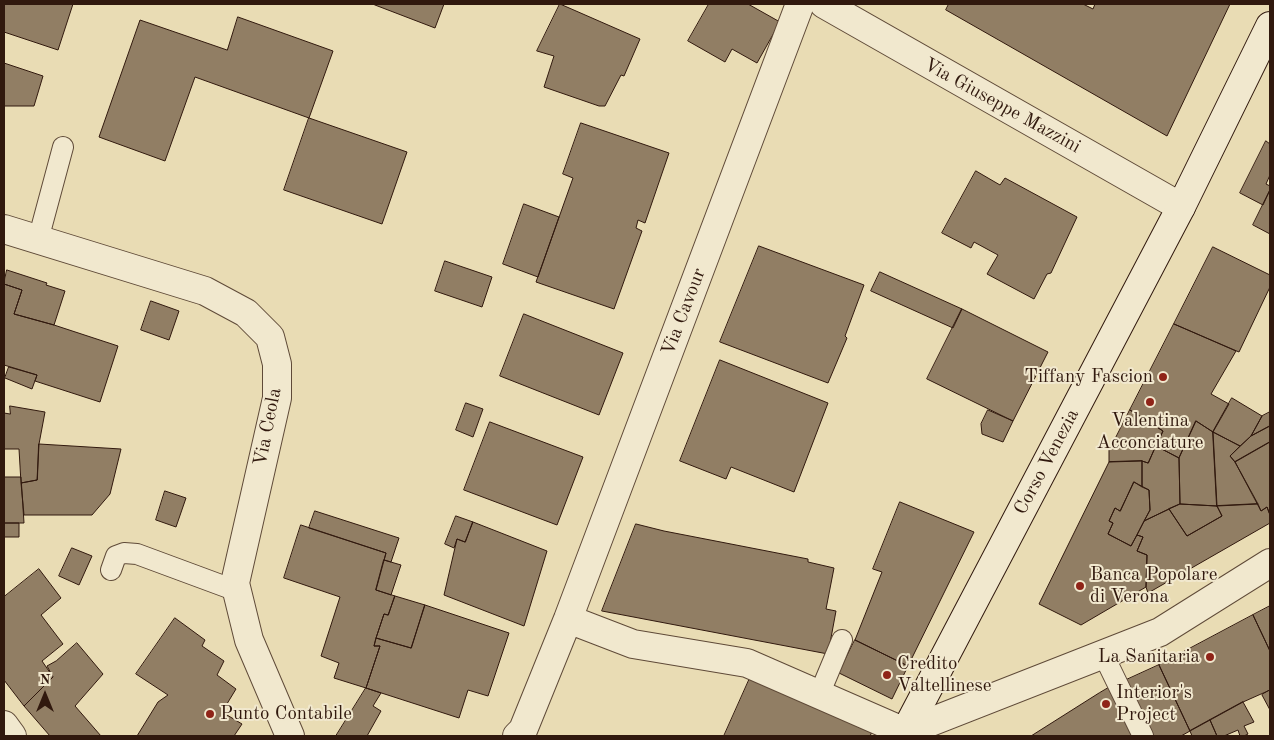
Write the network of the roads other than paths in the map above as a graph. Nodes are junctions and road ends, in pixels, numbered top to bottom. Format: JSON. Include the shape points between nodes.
{"nodes":[{"id":1,"x":800,"y":4,"type":"edge"},
{"id":2,"x":824,"y":4,"type":"edge"},
{"id":3,"x":1270,"y":26,"type":"edge"},
{"id":4,"x":63,"y":147,"type":"dead end"},
{"id":5,"x":1181,"y":207,"type":"junction"},
{"id":6,"x":4,"y":229,"type":"edge"},
{"id":7,"x":38,"y":240,"type":"junction"},
{"id":8,"x":1270,"y":563,"type":"edge"},
{"id":9,"x":111,"y":570,"type":"dead end"},
{"id":10,"x":237,"y":591,"type":"junction"},
{"id":11,"x":568,"y":620,"type":"junction"},
{"id":12,"x":842,"y":640,"type":"dead end"},
{"id":13,"x":1103,"y":654,"type":"junction"},
{"id":14,"x":819,"y":695,"type":"junction"},
{"id":15,"x":4,"y":725,"type":"edge"},
{"id":16,"x":904,"y":734,"type":"edge"},
{"id":17,"x":12,"y":736,"type":"edge"},
{"id":18,"x":290,"y":736,"type":"edge"},
{"id":19,"x":517,"y":736,"type":"edge"},
{"id":20,"x":1142,"y":736,"type":"edge"}],
"edges":[{"from":1,"to":11,"type":"street","name":"Via Cavour"},
{"from":2,"to":5,"type":"street","name":"Via Giuseppe Mazzini"},
{"from":3,"to":5,"type":"street","name":"Corso Venezia"},
{"from":4,"to":7,"type":"lane"},
{"from":5,"to":16,"type":"street","name":"Corso Venezia"},
{"from":6,"to":7,"type":"street","name":"Via Ceola"},
{"from":7,"to":10,"type":"street","name":"Via Ceola","via":[[205,291],[246,313],[270,337],[277,364],[277,398],[235,582]]},
{"from":8,"to":13,"type":"street","via":[[1160,632]]},
{"from":9,"to":10,"type":"lane","via":[[116,556],[137,554]]},
{"from":10,"to":18,"type":"street","name":"Via Ceola","via":[[248,640]]},
{"from":11,"to":14,"type":"street","via":[[633,644],[747,662]]},
{"from":11,"to":19,"type":"street","name":"Via Cavour","via":[[523,730]]},
{"from":12,"to":14,"type":"lane"},
{"from":13,"to":16,"type":"street"},
{"from":13,"to":20,"type":"lane"},
{"from":14,"to":16,"type":"street"},
{"from":15,"to":17,"type":"street"}]}
